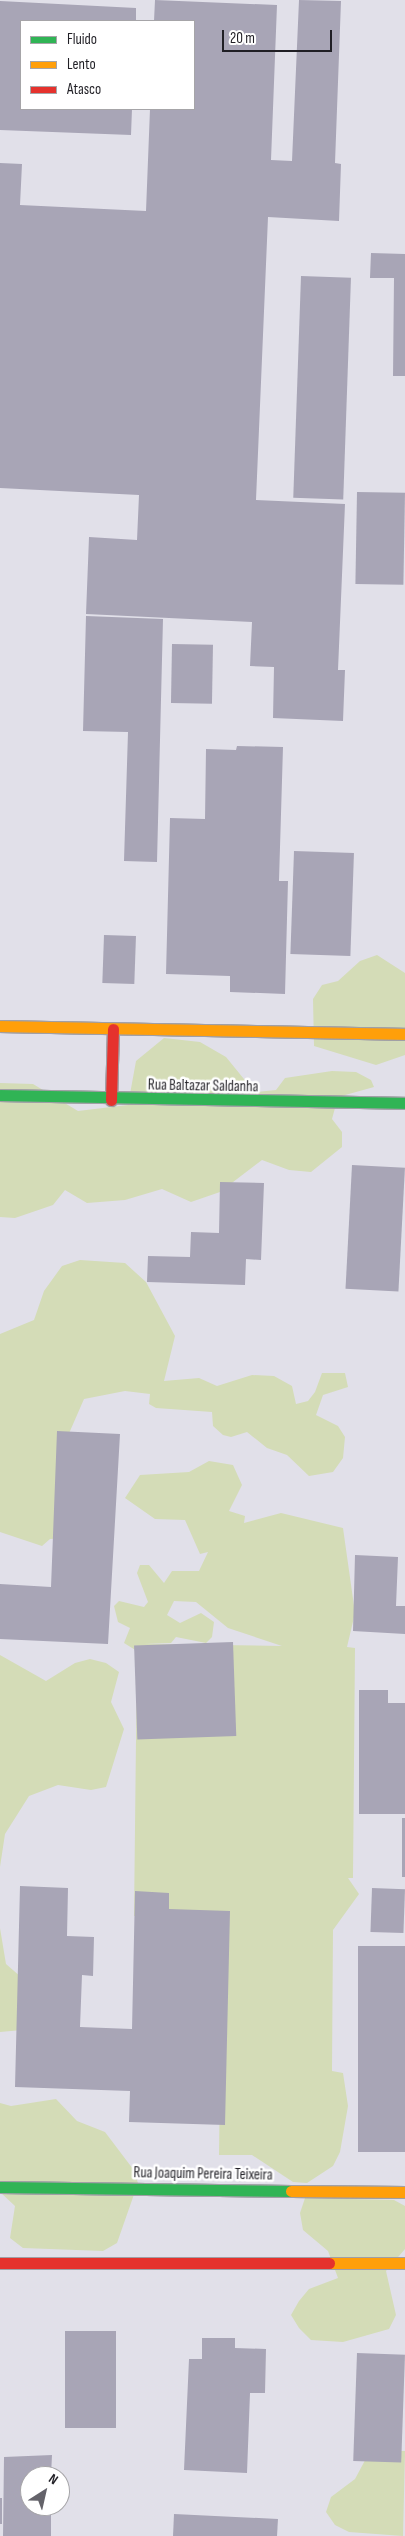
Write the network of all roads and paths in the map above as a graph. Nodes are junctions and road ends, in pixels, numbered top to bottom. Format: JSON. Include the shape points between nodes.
{"nodes":[{"id":1,"x":0,"y":1026,"type":"edge"},
{"id":2,"x":114,"y":1029,"type":"junction"},
{"id":3,"x":405,"y":1034,"type":"edge"},
{"id":4,"x":0,"y":1095,"type":"edge"},
{"id":5,"x":111,"y":1100,"type":"junction"},
{"id":6,"x":405,"y":1103,"type":"edge"},
{"id":7,"x":0,"y":2187,"type":"edge"},
{"id":8,"x":405,"y":2192,"type":"edge"},
{"id":9,"x":0,"y":2263,"type":"edge"},
{"id":10,"x":405,"y":2263,"type":"edge"}],
"edges":[{"from":1,"to":2,"type":"main road"},
{"from":2,"to":3,"type":"main road"},
{"from":2,"to":5,"type":"main road"},
{"from":4,"to":5,"type":"main road","name":"Rua Baltazar Saldanha"},
{"from":5,"to":6,"type":"main road","name":"Rua Baltazar Saldanha"},
{"from":7,"to":8,"type":"main road","name":"Rua Joaquim Pereira Teixeira"},
{"from":9,"to":10,"type":"main road"}]}
